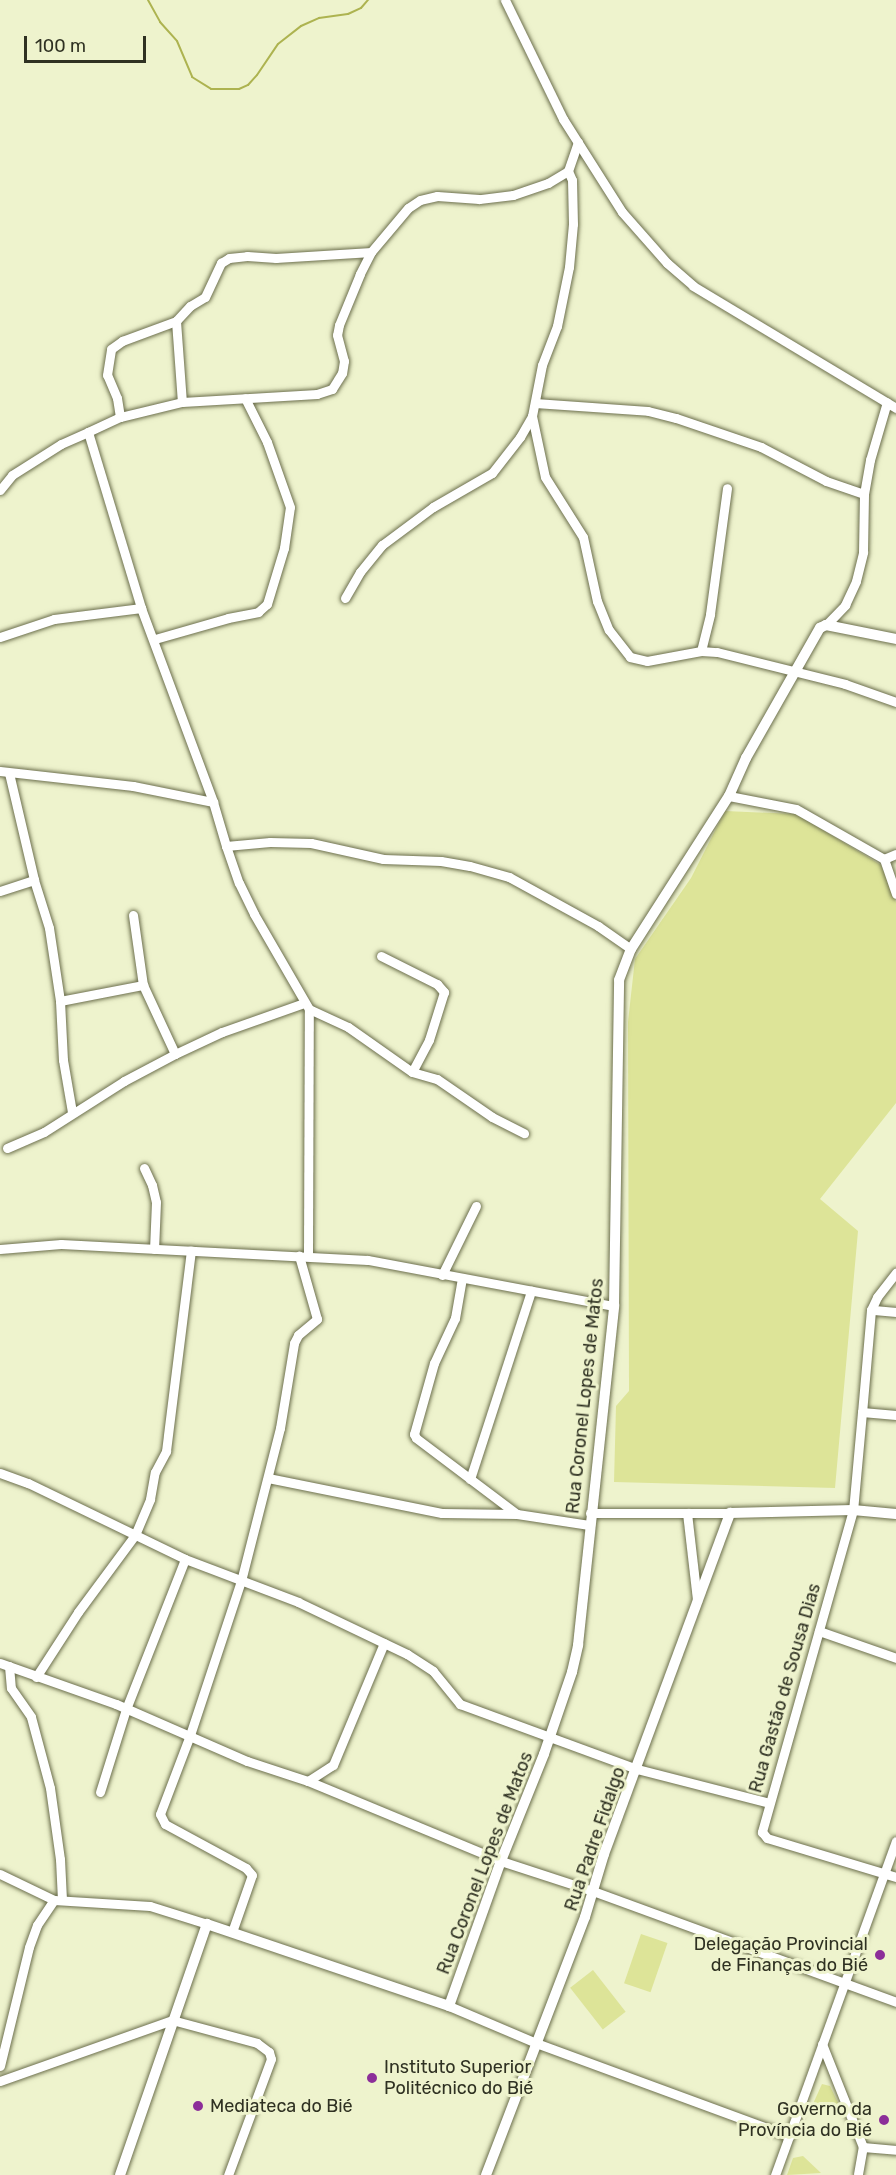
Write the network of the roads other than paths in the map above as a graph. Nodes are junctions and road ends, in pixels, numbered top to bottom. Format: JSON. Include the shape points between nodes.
{"nodes":[{"id":1,"x":505,"y":0,"type":"edge"},
{"id":2,"x":578,"y":142,"type":"junction"},
{"id":3,"x":568,"y":171,"type":"junction"},
{"id":4,"x":371,"y":252,"type":"junction"},
{"id":5,"x":176,"y":321,"type":"junction"},
{"id":6,"x":245,"y":398,"type":"junction"},
{"id":7,"x":182,"y":402,"type":"junction"},
{"id":8,"x":887,"y":402,"type":"junction"},
{"id":9,"x":535,"y":403,"type":"junction"},
{"id":10,"x":896,"y":408,"type":"edge"},
{"id":11,"x":532,"y":416,"type":"junction"},
{"id":12,"x":120,"y":417,"type":"junction"},
{"id":13,"x":88,"y":432,"type":"junction"},
{"id":14,"x":727,"y":488,"type":"dead end"},
{"id":15,"x":0,"y":490,"type":"edge"},
{"id":16,"x":864,"y":495,"type":"junction"},
{"id":17,"x":345,"y":598,"type":"dead end"},
{"id":18,"x":141,"y":608,"type":"junction"},
{"id":19,"x":826,"y":624,"type":"junction"},
{"id":20,"x":0,"y":637,"type":"edge"},
{"id":21,"x":154,"y":639,"type":"junction"},
{"id":22,"x":896,"y":639,"type":"edge"},
{"id":23,"x":701,"y":651,"type":"junction"},
{"id":24,"x":794,"y":672,"type":"junction"},
{"id":25,"x":896,"y":702,"type":"edge"},
{"id":26,"x":5,"y":772,"type":"edge"},
{"id":27,"x":729,"y":796,"type":"junction"},
{"id":28,"x":213,"y":802,"type":"junction"},
{"id":29,"x":226,"y":846,"type":"junction"},
{"id":30,"x":896,"y":854,"type":"edge"},
{"id":31,"x":884,"y":859,"type":"junction"},
{"id":32,"x":34,"y":880,"type":"junction"},
{"id":33,"x":0,"y":891,"type":"edge"},
{"id":34,"x":896,"y":894,"type":"edge"},
{"id":35,"x":133,"y":915,"type":"dead end"},
{"id":36,"x":631,"y":949,"type":"junction"},
{"id":37,"x":381,"y":956,"type":"dead end"},
{"id":38,"x":143,"y":985,"type":"junction"},
{"id":39,"x":60,"y":1001,"type":"junction"},
{"id":40,"x":306,"y":1006,"type":"junction"},
{"id":41,"x":175,"y":1054,"type":"junction"},
{"id":42,"x":412,"y":1072,"type":"junction"},
{"id":43,"x":72,"y":1112,"type":"junction"},
{"id":44,"x":524,"y":1133,"type":"dead end"},
{"id":45,"x":7,"y":1148,"type":"dead end"},
{"id":46,"x":144,"y":1168,"type":"dead end"},
{"id":47,"x":476,"y":1206,"type":"dead end"},
{"id":48,"x":0,"y":1249,"type":"edge"},
{"id":49,"x":154,"y":1249,"type":"junction"},
{"id":50,"x":191,"y":1251,"type":"junction"},
{"id":51,"x":304,"y":1256,"type":"junction"},
{"id":52,"x":896,"y":1274,"type":"edge"},
{"id":53,"x":442,"y":1275,"type":"junction"},
{"id":54,"x":462,"y":1278,"type":"junction"},
{"id":55,"x":531,"y":1291,"type":"junction"},
{"id":56,"x":614,"y":1306,"type":"junction"},
{"id":57,"x":871,"y":1310,"type":"junction"},
{"id":58,"x":896,"y":1312,"type":"edge"},
{"id":59,"x":862,"y":1412,"type":"junction"},
{"id":60,"x":896,"y":1415,"type":"edge"},
{"id":61,"x":0,"y":1473,"type":"edge"},
{"id":62,"x":268,"y":1478,"type":"junction"},
{"id":63,"x":470,"y":1479,"type":"junction"},
{"id":64,"x":853,"y":1510,"type":"junction"},
{"id":65,"x":590,"y":1513,"type":"junction"},
{"id":66,"x":687,"y":1513,"type":"junction"},
{"id":67,"x":730,"y":1513,"type":"junction"},
{"id":68,"x":517,"y":1514,"type":"junction"},
{"id":69,"x":896,"y":1514,"type":"edge"},
{"id":70,"x":589,"y":1525,"type":"junction"},
{"id":71,"x":135,"y":1535,"type":"junction"},
{"id":72,"x":185,"y":1559,"type":"junction"},
{"id":73,"x":241,"y":1581,"type":"junction"},
{"id":74,"x":697,"y":1603,"type":"junction"},
{"id":75,"x":819,"y":1631,"type":"junction"},
{"id":76,"x":384,"y":1643,"type":"junction"},
{"id":77,"x":896,"y":1658,"type":"edge"},
{"id":78,"x":4,"y":1664,"type":"edge"},
{"id":79,"x":36,"y":1677,"type":"junction"},
{"id":80,"x":126,"y":1709,"type":"junction"},
{"id":81,"x":190,"y":1735,"type":"junction"},
{"id":82,"x":550,"y":1737,"type":"junction"},
{"id":83,"x":637,"y":1769,"type":"junction"},
{"id":84,"x":308,"y":1781,"type":"junction"},
{"id":85,"x":100,"y":1792,"type":"dead end"},
{"id":86,"x":769,"y":1803,"type":"junction"},
{"id":87,"x":896,"y":1840,"type":"edge"},
{"id":88,"x":501,"y":1861,"type":"junction"},
{"id":89,"x":0,"y":1874,"type":"edge"},
{"id":90,"x":884,"y":1874,"type":"junction"},
{"id":91,"x":896,"y":1877,"type":"edge"},
{"id":92,"x":593,"y":1892,"type":"junction"},
{"id":93,"x":58,"y":1900,"type":"junction"},
{"id":94,"x":207,"y":1924,"type":"junction"},
{"id":95,"x":232,"y":1932,"type":"junction"},
{"id":96,"x":843,"y":1983,"type":"junction"},
{"id":97,"x":896,"y":2002,"type":"edge"},
{"id":98,"x":449,"y":2006,"type":"junction"},
{"id":99,"x":172,"y":2020,"type":"junction"},
{"id":100,"x":536,"y":2043,"type":"junction"},
{"id":101,"x":822,"y":2044,"type":"junction"},
{"id":102,"x":0,"y":2066,"type":"edge"},
{"id":103,"x":0,"y":2081,"type":"edge"},
{"id":104,"x":789,"y":2136,"type":"junction"},
{"id":105,"x":863,"y":2147,"type":"junction"},
{"id":106,"x":896,"y":2150,"type":"edge"},
{"id":107,"x":120,"y":2175,"type":"edge"},
{"id":108,"x":228,"y":2175,"type":"edge"},
{"id":109,"x":486,"y":2175,"type":"edge"},
{"id":110,"x":775,"y":2175,"type":"edge"},
{"id":111,"x":857,"y":2175,"type":"edge"}],
"edges":[{"from":1,"to":2,"type":"street"},
{"from":2,"to":3,"type":"street"},
{"from":2,"to":8,"type":"street","via":[[622,212],[693,286]]},
{"from":3,"to":4,"type":"street","via":[[513,195],[479,199],[437,196],[420,200],[408,208]]},
{"from":3,"to":9,"type":"street","via":[[572,180],[573,224],[568,267],[557,326],[542,364]]},
{"from":4,"to":5,"type":"street","via":[[229,258],[221,263],[205,297]]},
{"from":4,"to":6,"type":"street","via":[[339,325],[337,335],[344,361],[332,389],[317,394]]},
{"from":5,"to":7,"type":"street"},
{"from":5,"to":12,"type":"street","via":[[111,349],[107,375]]},
{"from":6,"to":7,"type":"street"},
{"from":6,"to":21,"type":"street","via":[[267,442],[290,507],[284,548],[267,604],[258,612]]},
{"from":7,"to":12,"type":"street"},
{"from":8,"to":10,"type":"street"},
{"from":8,"to":16,"type":"street"},
{"from":9,"to":11,"type":"street"},
{"from":9,"to":16,"type":"street","via":[[648,411],[676,418],[761,447],[826,481]]},
{"from":11,"to":17,"type":"street","via":[[492,473],[433,507],[382,545]]},
{"from":11,"to":23,"type":"street","via":[[545,477],[583,537],[597,601],[609,630],[630,657],[638,661]]},
{"from":12,"to":13,"type":"street"},
{"from":13,"to":15,"type":"street","via":[[12,475]]},
{"from":13,"to":18,"type":"street"},
{"from":14,"to":23,"type":"street","via":[[710,614]]},
{"from":16,"to":19,"type":"street","via":[[863,552],[856,581],[845,605]]},
{"from":18,"to":20,"type":"street","via":[[54,619]]},
{"from":18,"to":21,"type":"street"},
{"from":19,"to":22,"type":"street"},
{"from":19,"to":24,"type":"street","name":"Rua Coronel Lopes de Matos"},
{"from":21,"to":28,"type":"street"},
{"from":23,"to":24,"type":"street"},
{"from":24,"to":25,"type":"street"},
{"from":24,"to":27,"type":"street","name":"Rua Coronel Lopes de Matos"},
{"from":26,"to":28,"type":"street","via":[[133,786]]},
{"from":26,"to":32,"type":"street"},
{"from":27,"to":31,"type":"street","via":[[796,809]]},
{"from":27,"to":36,"type":"street","name":"Rua Coronel Lopes de Matos"},
{"from":28,"to":29,"type":"street"},
{"from":29,"to":36,"type":"street","via":[[311,843],[383,859],[470,866],[509,877],[598,926]]},
{"from":29,"to":40,"type":"street","via":[[254,914]]},
{"from":30,"to":31,"type":"street"},
{"from":31,"to":34,"type":"street"},
{"from":32,"to":33,"type":"street"},
{"from":32,"to":39,"type":"street","via":[[49,928]]},
{"from":35,"to":38,"type":"street"},
{"from":36,"to":56,"type":"street","name":"Rua Coronel Lopes de Matos","via":[[619,980]]},
{"from":37,"to":42,"type":"street","via":[[437,984],[444,992],[429,1040]]},
{"from":38,"to":39,"type":"street"},
{"from":38,"to":41,"type":"street"},
{"from":39,"to":43,"type":"street","via":[[63,1060]]},
{"from":40,"to":41,"type":"street","via":[[222,1032]]},
{"from":40,"to":42,"type":"street","via":[[348,1028]]},
{"from":40,"to":51,"type":"street"},
{"from":41,"to":43,"type":"street"},
{"from":42,"to":44,"type":"street","via":[[437,1080]]},
{"from":43,"to":45,"type":"street","via":[[44,1132]]},
{"from":46,"to":49,"type":"street","via":[[156,1202]]},
{"from":47,"to":53,"type":"street"},
{"from":48,"to":49,"type":"street","via":[[61,1244]]},
{"from":49,"to":50,"type":"street"},
{"from":50,"to":51,"type":"street"},
{"from":50,"to":71,"type":"street","via":[[166,1451],[155,1472],[150,1499]]},
{"from":51,"to":53,"type":"street","via":[[368,1260]]},
{"from":51,"to":62,"type":"street","via":[[317,1319],[294,1342]]},
{"from":52,"to":57,"type":"street"},
{"from":53,"to":54,"type":"street"},
{"from":54,"to":55,"type":"street"},
{"from":54,"to":63,"type":"street","via":[[455,1318],[434,1364],[414,1434]]},
{"from":55,"to":56,"type":"street"},
{"from":55,"to":63,"type":"street"},
{"from":56,"to":65,"type":"street","name":"Rua Coronel Lopes de Matos"},
{"from":57,"to":58,"type":"street"},
{"from":57,"to":59,"type":"street","name":"Rua Gastão de Sousa Dias"},
{"from":59,"to":60,"type":"street"},
{"from":59,"to":64,"type":"street","name":"Rua Gastão de Sousa Dias"},
{"from":61,"to":71,"type":"street"},
{"from":62,"to":68,"type":"street","via":[[442,1513]]},
{"from":62,"to":73,"type":"street"},
{"from":63,"to":68,"type":"street"},
{"from":64,"to":67,"type":"street"},
{"from":64,"to":69,"type":"street"},
{"from":64,"to":75,"type":"street","name":"Rua Gastão de Sousa Dias"},
{"from":65,"to":66,"type":"street"},
{"from":65,"to":70,"type":"street","name":"Rua Coronel Lopes de Matos"},
{"from":66,"to":67,"type":"street"},
{"from":66,"to":74,"type":"street"},
{"from":67,"to":74,"type":"street","name":"Rua Padre Fidalgo"},
{"from":68,"to":70,"type":"street"},
{"from":70,"to":82,"type":"street","name":"Rua Coronel Lopes de Matos","via":[[576,1654]]},
{"from":71,"to":72,"type":"street"},
{"from":71,"to":79,"type":"street"},
{"from":72,"to":73,"type":"street"},
{"from":72,"to":80,"type":"street"},
{"from":73,"to":76,"type":"street","via":[[298,1602]]},
{"from":73,"to":81,"type":"street"},
{"from":74,"to":83,"type":"street","name":"Rua Padre Fidalgo"},
{"from":75,"to":77,"type":"street"},
{"from":75,"to":86,"type":"street","name":"Rua Gastão de Sousa Dias"},
{"from":76,"to":82,"type":"street","via":[[433,1671],[460,1704]]},
{"from":76,"to":84,"type":"street","via":[[333,1765]]},
{"from":78,"to":79,"type":"street"},
{"from":78,"to":93,"type":"street","via":[[11,1688],[31,1717],[50,1788],[60,1859]]},
{"from":79,"to":80,"type":"street"},
{"from":80,"to":81,"type":"street"},
{"from":80,"to":85,"type":"street"},
{"from":81,"to":84,"type":"street","via":[[247,1761]]},
{"from":81,"to":95,"type":"street","via":[[162,1804],[160,1819],[252,1875]]},
{"from":82,"to":83,"type":"street"},
{"from":82,"to":88,"type":"street","name":"Rua Coronel Lopes de Matos"},
{"from":83,"to":86,"type":"street"},
{"from":83,"to":92,"type":"street","name":"Rua Padre Fidalgo"},
{"from":84,"to":88,"type":"street"},
{"from":86,"to":90,"type":"street","name":"Rua Gastão de Sousa Dias","via":[[762,1832],[768,1838]]},
{"from":87,"to":90,"type":"street"},
{"from":88,"to":92,"type":"street"},
{"from":88,"to":98,"type":"street","name":"Rua Coronel Lopes de Matos"},
{"from":89,"to":93,"type":"street"},
{"from":90,"to":91,"type":"street","name":"Rua Gastão de Sousa Dias"},
{"from":90,"to":96,"type":"street"},
{"from":92,"to":96,"type":"street"},
{"from":92,"to":100,"type":"street","name":"Rua Padre Fidalgo"},
{"from":93,"to":94,"type":"street","via":[[150,1906]]},
{"from":93,"to":102,"type":"street","via":[[37,1925],[29,1947]]},
{"from":94,"to":95,"type":"street"},
{"from":94,"to":99,"type":"street"},
{"from":95,"to":98,"type":"street"},
{"from":96,"to":97,"type":"street"},
{"from":96,"to":101,"type":"street"},
{"from":98,"to":100,"type":"street"},
{"from":99,"to":103,"type":"street"},
{"from":99,"to":107,"type":"street"},
{"from":99,"to":108,"type":"street","via":[[257,2043],[269,2052],[271,2059]]},
{"from":100,"to":104,"type":"street"},
{"from":100,"to":109,"type":"street","name":"Rua Padre Fidalgo"},
{"from":101,"to":104,"type":"street"},
{"from":101,"to":105,"type":"street"},
{"from":104,"to":110,"type":"street"},
{"from":105,"to":106,"type":"street"},
{"from":105,"to":111,"type":"street"}]}
